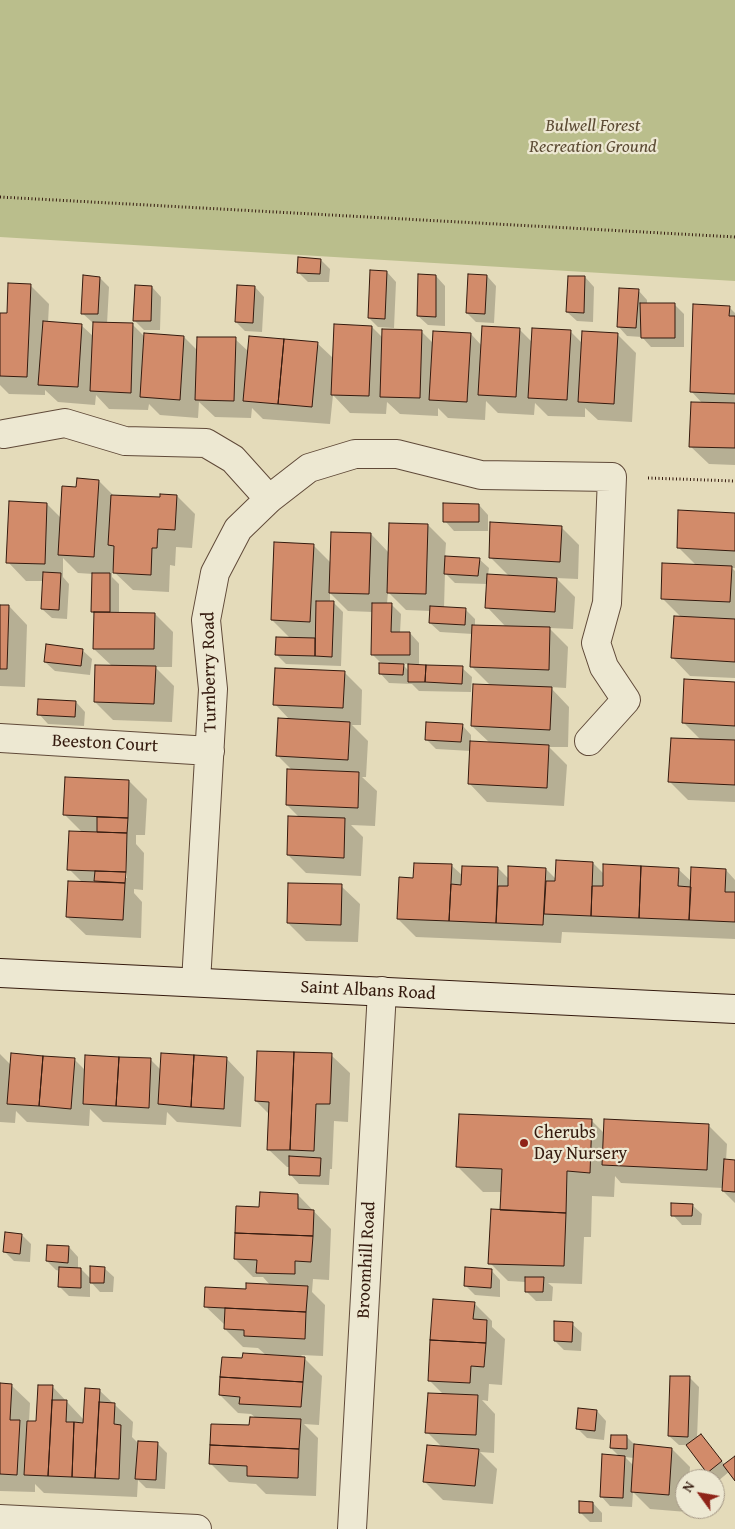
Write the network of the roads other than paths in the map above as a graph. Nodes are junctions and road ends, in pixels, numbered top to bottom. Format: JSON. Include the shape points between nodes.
{"nodes":[{"id":1,"x":4,"y":434,"type":"dead end"},
{"id":2,"x":269,"y":499,"type":"junction"},
{"id":3,"x":0,"y":738,"type":"edge"},
{"id":4,"x":589,"y":741,"type":"dead end"},
{"id":5,"x":210,"y":750,"type":"junction"},
{"id":6,"x":0,"y":973,"type":"edge"},
{"id":7,"x":196,"y":982,"type":"junction"},
{"id":8,"x":382,"y":991,"type":"junction"},
{"id":9,"x":735,"y":1009,"type":"edge"},
{"id":10,"x":0,"y":1519,"type":"edge"},
{"id":11,"x":197,"y":1529,"type":"edge"},
{"id":12,"x":352,"y":1529,"type":"edge"}],
"edges":[{"from":1,"to":2,"type":"street","via":[[65,422],[125,441],[206,443],[233,459]]},
{"from":2,"to":4,"type":"street","name":"Turnberry Road","via":[[309,468],[356,454],[398,454],[481,475],[612,477],[607,603],[596,643],[604,667],[626,700]]},
{"from":2,"to":5,"type":"street","name":"Turnberry Road","via":[[238,529],[215,572],[206,620],[213,689]]},
{"from":3,"to":5,"type":"street","name":"Beeston Court"},
{"from":5,"to":7,"type":"street","name":"Turnberry Road"},
{"from":6,"to":7,"type":"street","name":"Saint Albans Road"},
{"from":7,"to":8,"type":"street","name":"Saint Albans Road"},
{"from":8,"to":9,"type":"street","name":"Saint Albans Road"},
{"from":8,"to":12,"type":"street","name":"Broomhill Road"},
{"from":10,"to":11,"type":"street"}]}
